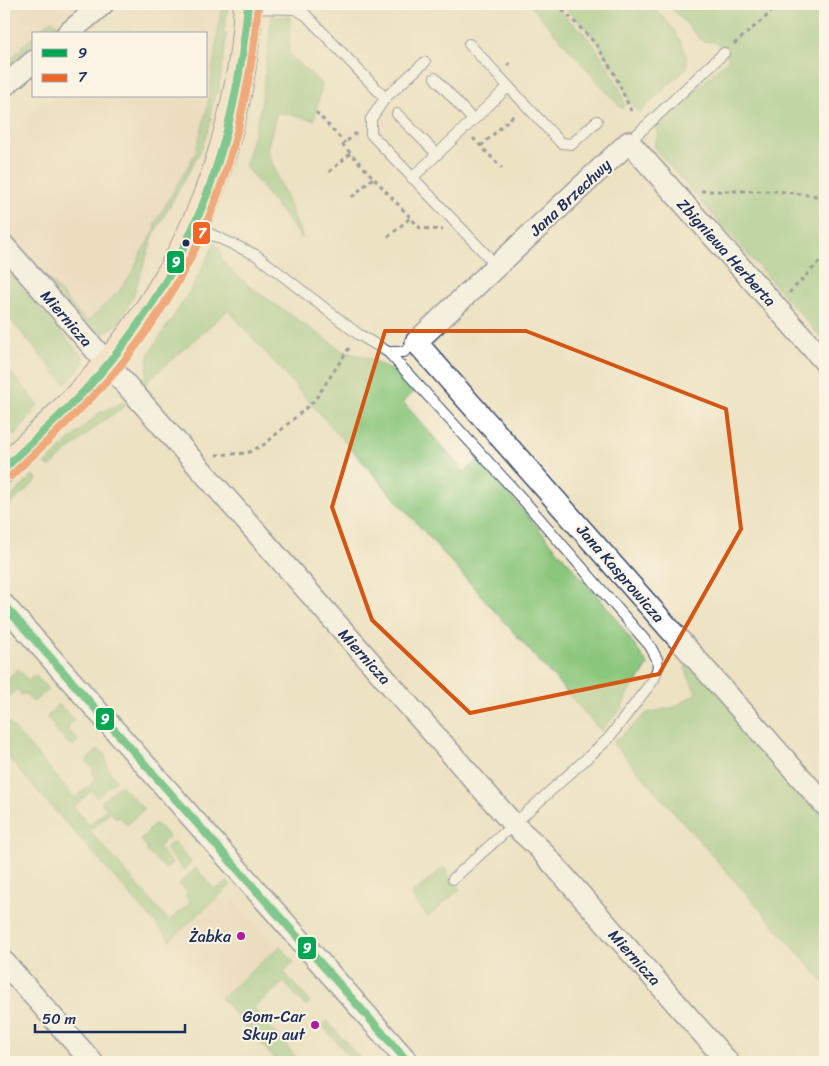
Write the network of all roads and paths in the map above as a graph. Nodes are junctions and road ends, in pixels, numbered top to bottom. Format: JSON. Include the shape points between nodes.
{"nodes":[{"id":1,"x":103,"y":4,"type":"edge"},
{"id":2,"x":557,"y":4,"type":"edge"},
{"id":3,"x":781,"y":4,"type":"edge"},
{"id":4,"x":247,"y":6,"type":"edge"},
{"id":5,"x":69,"y":32,"type":"edge"},
{"id":6,"x":469,"y":44,"type":"dead end"},
{"id":7,"x":724,"y":53,"type":"joint"},
{"id":8,"x":425,"y":62,"type":"dead end"},
{"id":9,"x":32,"y":63,"type":"edge"},
{"id":10,"x":435,"y":78,"type":"dead end"},
{"id":11,"x":4,"y":86,"type":"edge"},
{"id":12,"x":508,"y":87,"type":"junction"},
{"id":13,"x":384,"y":98,"type":"junction"},
{"id":14,"x":525,"y":104,"type":"junction"},
{"id":15,"x":631,"y":110,"type":"dead end"},
{"id":16,"x":316,"y":112,"type":"dead end"},
{"id":17,"x":397,"y":114,"type":"dead end"},
{"id":18,"x":371,"y":119,"type":"junction"},
{"id":19,"x":473,"y":120,"type":"junction"},
{"id":20,"x":597,"y":120,"type":"dead end"},
{"id":21,"x":470,"y":135,"type":"dead end"},
{"id":22,"x":629,"y":142,"type":"junction"},
{"id":23,"x":345,"y":143,"type":"junction"},
{"id":24,"x":481,"y":146,"type":"junction"},
{"id":25,"x":351,"y":153,"type":"junction"},
{"id":26,"x":437,"y":154,"type":"junction"},
{"id":27,"x":502,"y":168,"type":"dead end"},
{"id":28,"x":329,"y":172,"type":"dead end"},
{"id":29,"x":373,"y":178,"type":"junction"},
{"id":30,"x":412,"y":178,"type":"junction"},
{"id":31,"x":692,"y":190,"type":"dead end"},
{"id":32,"x":352,"y":197,"type":"dead end"},
{"id":33,"x":825,"y":197,"type":"edge"},
{"id":34,"x":410,"y":218,"type":"junction"},
{"id":35,"x":194,"y":226,"type":"junction"},
{"id":36,"x":388,"y":237,"type":"dead end"},
{"id":37,"x":449,"y":237,"type":"dead end"},
{"id":38,"x":4,"y":246,"type":"edge"},
{"id":39,"x":825,"y":256,"type":"edge"},
{"id":40,"x":497,"y":266,"type":"junction"},
{"id":41,"x":785,"y":301,"type":"dead end"},
{"id":42,"x":358,"y":334,"type":"junction"},
{"id":43,"x":416,"y":342,"type":"junction"},
{"id":44,"x":388,"y":352,"type":"junction"},
{"id":45,"x":825,"y":362,"type":"edge"},
{"id":46,"x":108,"y":364,"type":"junction"},
{"id":47,"x":190,"y":459,"type":"junction"},
{"id":48,"x":4,"y":469,"type":"edge"},
{"id":49,"x":4,"y":605,"type":"edge"},
{"id":50,"x":825,"y":804,"type":"edge"},
{"id":51,"x":514,"y":825,"type":"junction"},
{"id":52,"x":453,"y":879,"type":"dead end"},
{"id":53,"x":4,"y":962,"type":"edge"},
{"id":54,"x":92,"y":1062,"type":"edge"},
{"id":55,"x":408,"y":1062,"type":"edge"},
{"id":56,"x":728,"y":1062,"type":"edge"}],
"edges":[{"from":1,"to":5,"type":"street"},
{"from":2,"to":15,"type":"path","via":[[596,44]]},
{"from":3,"to":7,"type":"path"},
{"from":4,"to":13,"type":"lane","via":[[302,12]]},
{"from":4,"to":35,"type":"street","via":[[245,46],[236,103],[217,168]]},
{"from":6,"to":12,"type":"lane"},
{"from":7,"to":22,"type":"lane","name":"Jana Brzechwy"},
{"from":8,"to":13,"type":"lane"},
{"from":9,"to":11,"type":"street"},
{"from":10,"to":19,"type":"lane"},
{"from":12,"to":14,"type":"lane"},
{"from":12,"to":19,"type":"lane"},
{"from":13,"to":18,"type":"lane"},
{"from":14,"to":20,"type":"lane","via":[[565,145],[572,144]]},
{"from":14,"to":24,"type":"path"},
{"from":16,"to":23,"type":"path"},
{"from":17,"to":26,"type":"lane"},
{"from":18,"to":23,"type":"path"},
{"from":18,"to":30,"type":"lane","via":[[371,134]]},
{"from":19,"to":26,"type":"lane"},
{"from":21,"to":24,"type":"path"},
{"from":22,"to":40,"type":"street","name":"Jana Brzechwy"},
{"from":22,"to":45,"type":"street","name":"Zbigniewa Herberta"},
{"from":23,"to":25,"type":"path","via":[[343,145]]},
{"from":24,"to":27,"type":"path"},
{"from":25,"to":28,"type":"path"},
{"from":25,"to":29,"type":"path"},
{"from":26,"to":30,"type":"lane"},
{"from":29,"to":32,"type":"path"},
{"from":29,"to":34,"type":"path"},
{"from":30,"to":40,"type":"lane"},
{"from":31,"to":33,"type":"path","via":[[777,191]]},
{"from":34,"to":36,"type":"path"},
{"from":34,"to":37,"type":"path","via":[[420,228],[443,230]]},
{"from":35,"to":42,"type":"lane","via":[[256,255]]},
{"from":35,"to":46,"type":"street","via":[[158,296]]},
{"from":38,"to":46,"type":"street","name":"Miernicza"},
{"from":39,"to":41,"type":"path","via":[[793,286]]},
{"from":40,"to":43,"type":"street","name":"Jana Brzechwy"},
{"from":42,"to":44,"type":"lane"},
{"from":42,"to":47,"type":"path","via":[[315,400],[265,444],[247,453],[200,455]]},
{"from":43,"to":44,"type":"lane","via":[[404,352]]},
{"from":43,"to":50,"type":"street","name":"Jana Kasprowicza"},
{"from":44,"to":51,"type":"lane","via":[[526,503],[650,646],[657,659],[654,680],[608,738]]},
{"from":46,"to":47,"type":"street","name":"Miernicza"},
{"from":46,"to":48,"type":"street"},
{"from":47,"to":51,"type":"street","name":"Miernicza"},
{"from":49,"to":55,"type":"street"},
{"from":51,"to":52,"type":"lane"},
{"from":51,"to":56,"type":"street","name":"Miernicza","via":[[538,847]]},
{"from":53,"to":54,"type":"street"}]}
